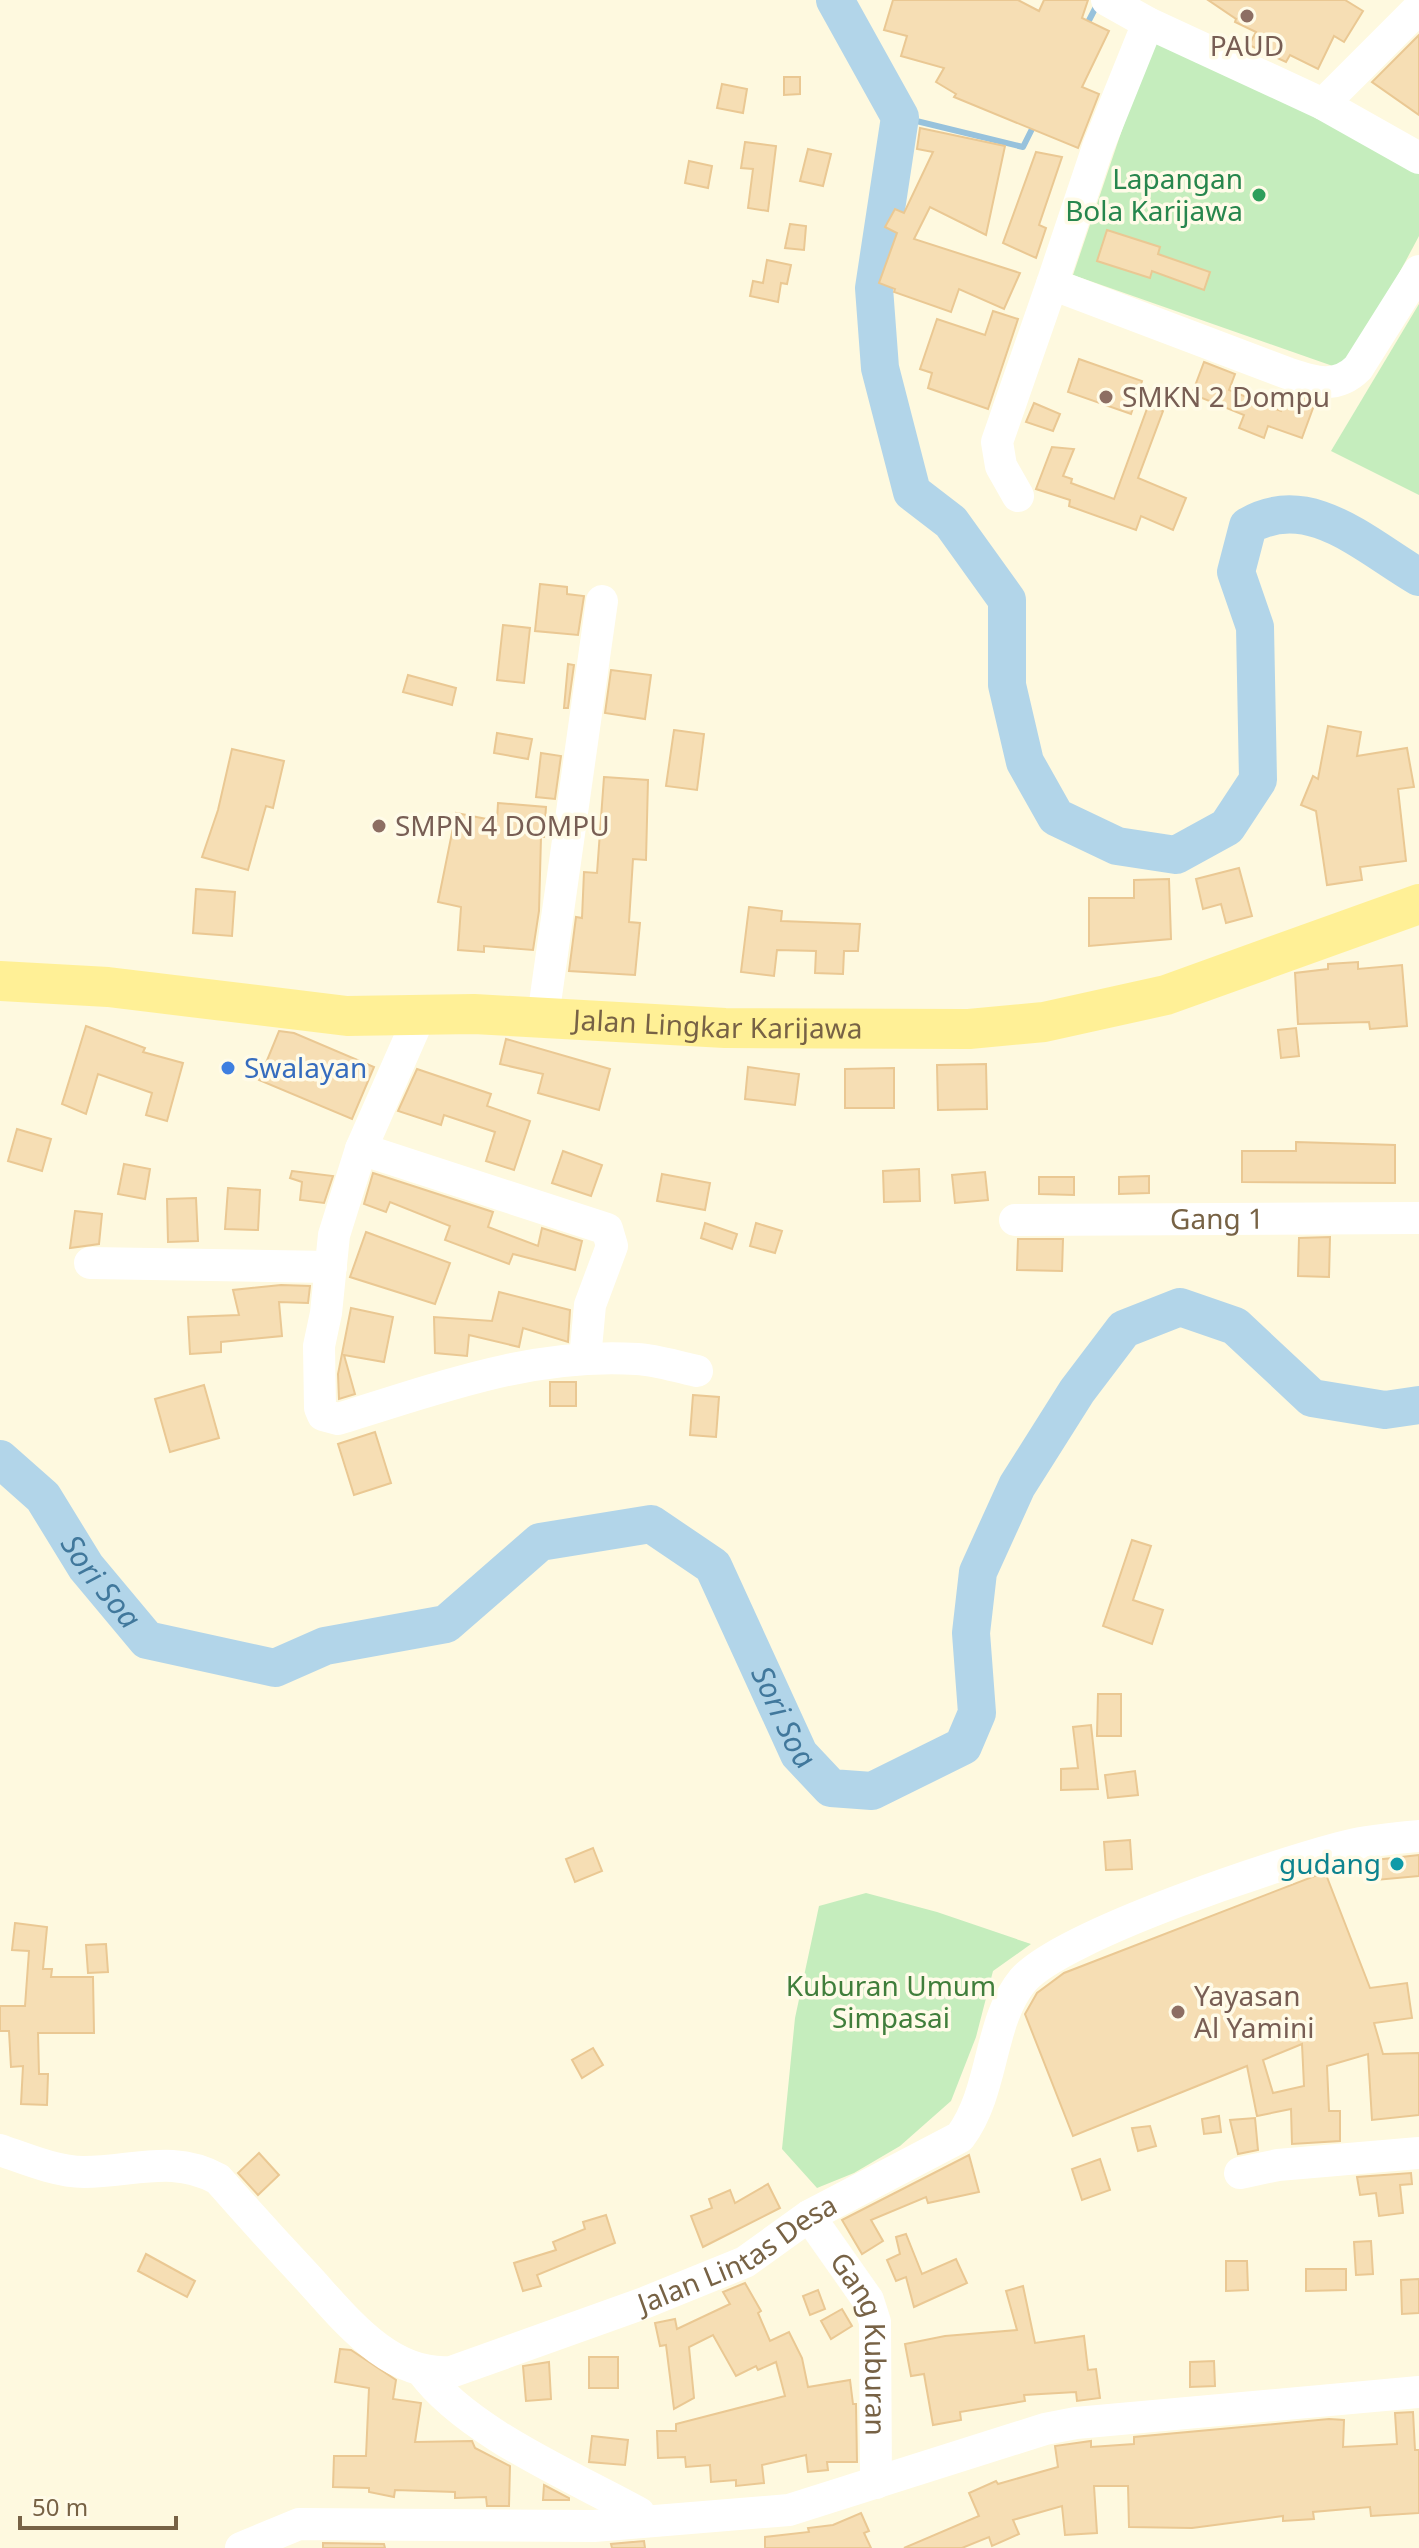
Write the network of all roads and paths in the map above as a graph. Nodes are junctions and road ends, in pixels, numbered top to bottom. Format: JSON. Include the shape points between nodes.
{"nodes":[{"id":1,"x":1107,"y":0,"type":"edge"},
{"id":2,"x":1419,"y":8,"type":"edge"},
{"id":3,"x":1148,"y":23,"type":"junction"},
{"id":4,"x":1323,"y":104,"type":"junction"},
{"id":5,"x":1419,"y":158,"type":"edge"},
{"id":6,"x":1419,"y":271,"type":"edge"},
{"id":7,"x":1052,"y":284,"type":"junction"},
{"id":8,"x":1018,"y":496,"type":"dead end"},
{"id":9,"x":602,"y":601,"type":"dead end"},
{"id":10,"x":1419,"y":904,"type":"edge"},
{"id":11,"x":0,"y":981,"type":"edge"},
{"id":12,"x":420,"y":1015,"type":"junction"},
{"id":13,"x":543,"y":1017,"type":"junction"},
{"id":14,"x":361,"y":1149,"type":"junction"},
{"id":15,"x":1419,"y":1218,"type":"edge"},
{"id":16,"x":1015,"y":1220,"type":"dead end"},
{"id":17,"x":90,"y":1263,"type":"dead end"},
{"id":18,"x":331,"y":1267,"type":"junction"},
{"id":19,"x":585,"y":1359,"type":"junction"},
{"id":20,"x":697,"y":1371,"type":"dead end"},
{"id":21,"x":1419,"y":1836,"type":"edge"},
{"id":22,"x":0,"y":2150,"type":"edge"},
{"id":23,"x":1419,"y":2153,"type":"edge"},
{"id":24,"x":1240,"y":2173,"type":"dead end"},
{"id":25,"x":809,"y":2216,"type":"junction"},
{"id":26,"x":422,"y":2371,"type":"junction"},
{"id":27,"x":1419,"y":2392,"type":"edge"},
{"id":28,"x":876,"y":2483,"type":"junction"},
{"id":29,"x":639,"y":2513,"type":"dead end"},
{"id":30,"x":241,"y":2548,"type":"edge"}],
"edges":[{"from":1,"to":3,"type":"street"},
{"from":2,"to":4,"type":"street"},
{"from":3,"to":4,"type":"street"},
{"from":3,"to":7,"type":"street","via":[[1098,147]]},
{"from":4,"to":5,"type":"street"},
{"from":6,"to":7,"type":"street","via":[[1358,368],[1347,379],[1332,383],[1287,373]]},
{"from":7,"to":8,"type":"street","via":[[997,442],[1001,466]]},
{"from":9,"to":13,"type":"street"},
{"from":10,"to":13,"type":"main road","name":"Jalan Lingkar Karijawa","via":[[1166,995],[1044,1022],[969,1029],[725,1028]]},
{"from":11,"to":12,"type":"main road","name":"Jalan Lingkar Karijawa","via":[[108,987],[347,1016]]},
{"from":12,"to":13,"type":"main road","name":"Jalan Lingkar Karijawa"},
{"from":12,"to":14,"type":"street"},
{"from":14,"to":18,"type":"street","via":[[334,1235]]},
{"from":14,"to":19,"type":"street","via":[[607,1229],[612,1246],[590,1305]]},
{"from":15,"to":16,"type":"street","name":"Gang 1"},
{"from":17,"to":18,"type":"street"},
{"from":18,"to":19,"type":"street","via":[[318,1366],[320,1408],[329,1419],[500,1370]]},
{"from":19,"to":20,"type":"street","via":[[639,1359]]},
{"from":21,"to":25,"type":"street","name":"Jalan Lintas Desa","via":[[1348,1845],[1251,1875],[1042,1963],[1013,1994],[985,2092],[960,2137]]},
{"from":22,"to":26,"type":"street","via":[[83,2172],[157,2163],[201,2169],[218,2179],[340,2316],[376,2346]]},
{"from":23,"to":24,"type":"street"},
{"from":25,"to":26,"type":"street","name":"Jalan Lintas Desa","via":[[745,2262],[644,2303],[465,2368]]},
{"from":25,"to":28,"type":"street","name":"Gang Kuburan","via":[[868,2300],[875,2322]]},
{"from":26,"to":29,"type":"street","via":[[438,2392],[477,2422]]},
{"from":27,"to":28,"type":"street","via":[[1076,2423]]},
{"from":28,"to":30,"type":"street","via":[[815,2504],[762,2514],[594,2526],[299,2524]]}]}
